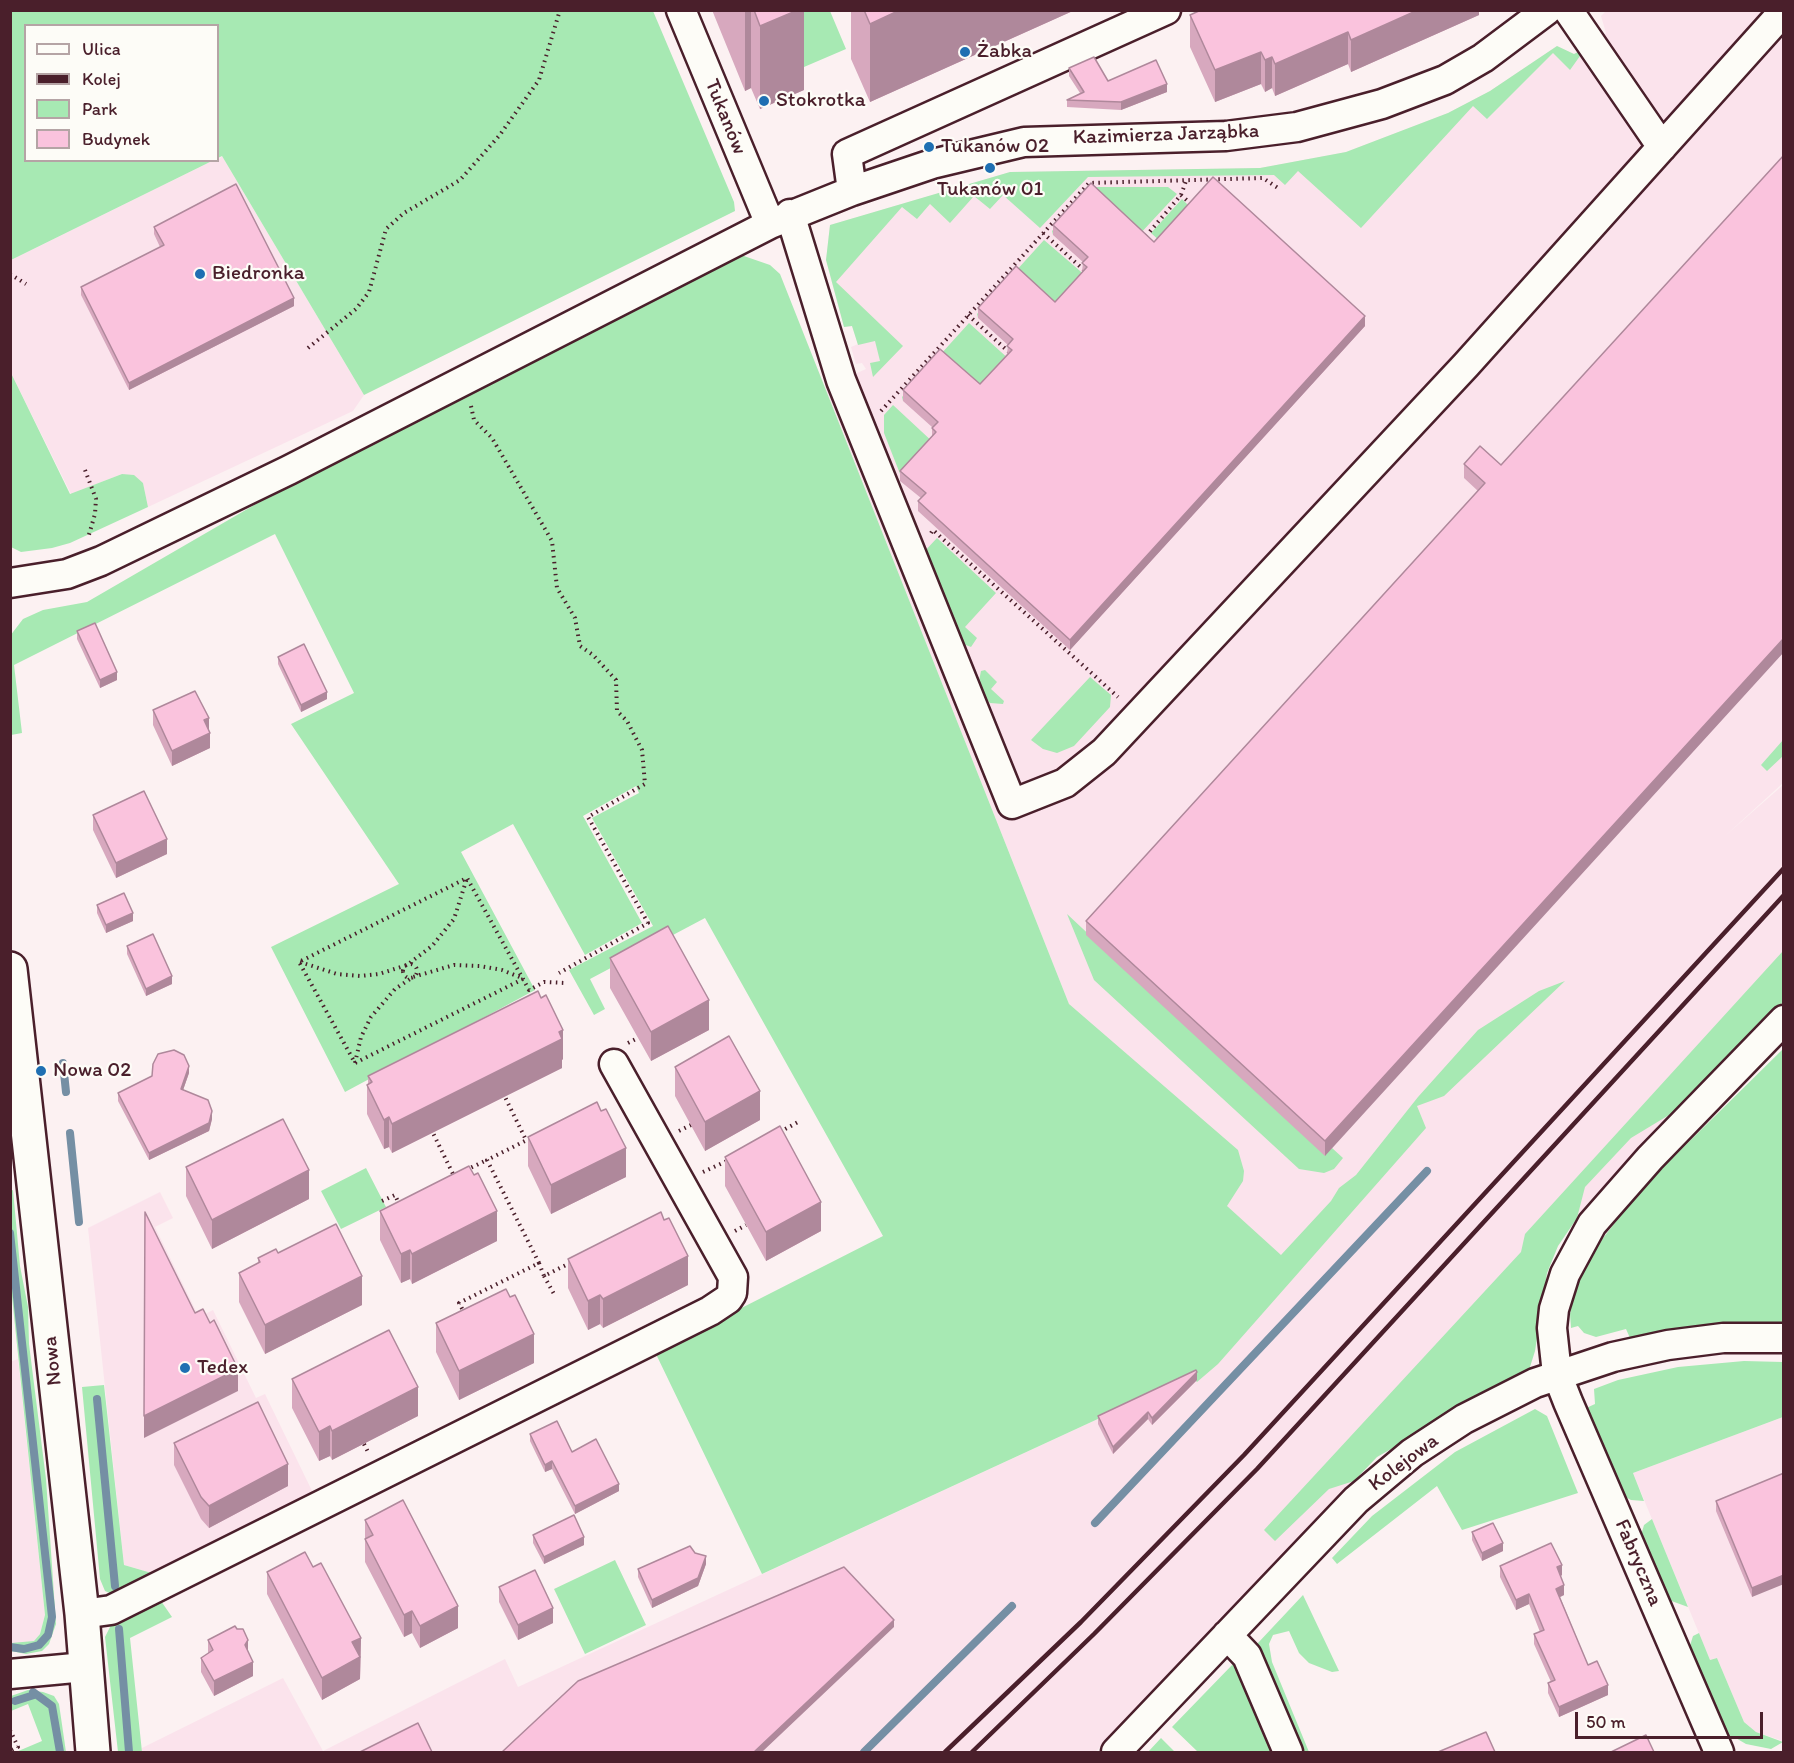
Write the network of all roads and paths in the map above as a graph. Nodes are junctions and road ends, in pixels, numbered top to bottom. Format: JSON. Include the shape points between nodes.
{"nodes":[{"id":1,"x":560,"y":10,"type":"edge"},
{"id":2,"x":681,"y":10,"type":"edge"},
{"id":3,"x":1166,"y":10,"type":"edge"},
{"id":4,"x":1546,"y":10,"type":"edge"},
{"id":5,"x":1568,"y":10,"type":"edge"},
{"id":6,"x":1784,"y":11,"type":"edge"},
{"id":7,"x":1662,"y":147,"type":"junction"},
{"id":8,"x":1186,"y":181,"type":"junction"},
{"id":9,"x":1278,"y":188,"type":"dead end"},
{"id":10,"x":852,"y":191,"type":"junction"},
{"id":11,"x":1180,"y":195,"type":"junction"},
{"id":12,"x":1195,"y":208,"type":"edge"},
{"id":13,"x":780,"y":219,"type":"junction"},
{"id":14,"x":1043,"y":233,"type":"junction"},
{"id":15,"x":1151,"y":242,"type":"edge"},
{"id":16,"x":1085,"y":271,"type":"edge"},
{"id":17,"x":10,"y":274,"type":"edge"},
{"id":18,"x":26,"y":284,"type":"dead end"},
{"id":19,"x":968,"y":315,"type":"junction"},
{"id":20,"x":308,"y":348,"type":"dead end"},
{"id":21,"x":1010,"y":353,"type":"edge"},
{"id":22,"x":459,"y":384,"type":"junction"},
{"id":23,"x":878,"y":418,"type":"dead end"},
{"id":24,"x":85,"y":470,"type":"dead end"},
{"id":25,"x":928,"y":536,"type":"dead end"},
{"id":26,"x":87,"y":539,"type":"dead end"},
{"id":27,"x":10,"y":583,"type":"edge"},
{"id":28,"x":1138,"y":715,"type":"junction"},
{"id":29,"x":468,"y":878,"type":"junction"},
{"id":30,"x":299,"y":962,"type":"junction"},
{"id":31,"x":407,"y":965,"type":"junction"},
{"id":32,"x":10,"y":969,"type":"edge"},
{"id":33,"x":559,"y":973,"type":"dead end"},
{"id":34,"x":413,"y":977,"type":"junction"},
{"id":35,"x":523,"y":979,"type":"junction"},
{"id":36,"x":566,"y":983,"type":"dead end"},
{"id":37,"x":1784,"y":1020,"type":"edge"},
{"id":38,"x":354,"y":1063,"type":"junction"},
{"id":39,"x":614,"y":1064,"type":"dead end"},
{"id":40,"x":503,"y":1093,"type":"edge"},
{"id":41,"x":798,"y":1122,"type":"dead end"},
{"id":42,"x":431,"y":1130,"type":"edge"},
{"id":43,"x":779,"y":1132,"type":"edge"},
{"id":44,"x":538,"y":1134,"type":"edge"},
{"id":45,"x":526,"y":1140,"type":"junction"},
{"id":46,"x":731,"y":1159,"type":"edge"},
{"id":47,"x":487,"y":1160,"type":"junction"},
{"id":48,"x":701,"y":1173,"type":"dead end"},
{"id":49,"x":454,"y":1176,"type":"junction"},
{"id":50,"x":445,"y":1181,"type":"edge"},
{"id":51,"x":408,"y":1199,"type":"edge"},
{"id":52,"x":382,"y":1201,"type":"dead end"},
{"id":53,"x":399,"y":1204,"type":"junction"},
{"id":54,"x":404,"y":1215,"type":"edge"},
{"id":55,"x":574,"y":1261,"type":"edge"},
{"id":56,"x":538,"y":1263,"type":"junction"},
{"id":57,"x":544,"y":1276,"type":"junction"},
{"id":58,"x":554,"y":1294,"type":"dead end"},
{"id":59,"x":470,"y":1323,"type":"edge"},
{"id":60,"x":1784,"y":1338,"type":"edge"},
{"id":61,"x":1557,"y":1374,"type":"junction"},
{"id":62,"x":82,"y":1614,"type":"junction"},
{"id":63,"x":1227,"y":1635,"type":"junction"},
{"id":64,"x":85,"y":1667,"type":"junction"},
{"id":65,"x":10,"y":1674,"type":"edge"},
{"id":66,"x":10,"y":1730,"type":"edge"},
{"id":67,"x":10,"y":1751,"type":"edge"},
{"id":68,"x":93,"y":1752,"type":"edge"},
{"id":69,"x":1116,"y":1752,"type":"edge"},
{"id":70,"x":1288,"y":1752,"type":"edge"},
{"id":71,"x":1719,"y":1752,"type":"edge"}],
"edges":[{"from":1,"to":20,"type":"path","via":[[539,80],[499,136],[460,180],[404,213],[386,229],[369,292],[356,309]]},
{"from":2,"to":13,"type":"street","name":"Tukanów"},
{"from":3,"to":10,"type":"street","via":[[847,154]]},
{"from":4,"to":10,"type":"street","name":"Kazimierza Jarząbka","via":[[1484,58],[1445,80],[1382,104],[1297,128],[1226,136],[1024,142],[932,164]]},
{"from":5,"to":7,"type":"street"},
{"from":6,"to":7,"type":"street"},
{"from":7,"to":28,"type":"street","via":[[1466,365]]},
{"from":8,"to":9,"type":"path","via":[[1263,178]]},
{"from":8,"to":11,"type":"path"},
{"from":8,"to":14,"type":"path","via":[[1089,183]]},
{"from":10,"to":13,"type":"street","name":"Kazimierza Jarząbka"},
{"from":11,"to":12,"type":"path"},
{"from":11,"to":15,"type":"path","via":[[1144,235]]},
{"from":13,"to":22,"type":"street","name":"Kazimierza Jarząbka"},
{"from":13,"to":28,"type":"street","name":"Tukanów","via":[[1012,804],[1073,779],[1095,762]]},
{"from":14,"to":16,"type":"path"},
{"from":14,"to":19,"type":"path"},
{"from":17,"to":18,"type":"path"},
{"from":19,"to":21,"type":"path"},
{"from":19,"to":23,"type":"path"},
{"from":22,"to":27,"type":"street","name":"Kazimierza Jarząbka","via":[[101,561],[67,574]]},
{"from":22,"to":33,"type":"path","via":[[474,420],[492,438],[552,541],[557,588],[575,618],[580,646],[616,680],[617,711],[627,721],[642,750],[645,784],[588,817],[648,923]]},
{"from":24,"to":26,"type":"path","via":[[96,499]]},
{"from":25,"to":28,"type":"path","via":[[933,530]]},
{"from":29,"to":30,"type":"path"},
{"from":29,"to":31,"type":"path","via":[[454,919],[432,946]]},
{"from":29,"to":35,"type":"path"},
{"from":30,"to":31,"type":"path","via":[[337,974],[360,976]]},
{"from":30,"to":38,"type":"path"},
{"from":31,"to":34,"type":"path","via":[[404,973]]},
{"from":31,"to":34,"type":"path","via":[[415,966],[417,972]]},
{"from":32,"to":62,"type":"main road","name":"Nowa"},
{"from":34,"to":35,"type":"path","via":[[454,966],[480,966]]},
{"from":34,"to":38,"type":"path","via":[[395,989],[371,1017]]},
{"from":35,"to":36,"type":"path","via":[[529,990],[544,982]]},
{"from":35,"to":38,"type":"path"},
{"from":37,"to":61,"type":"street","name":"Fabryczna","via":[[1610,1202],[1580,1243],[1554,1309]]},
{"from":39,"to":62,"type":"street","via":[[733,1277],[728,1299],[183,1575],[111,1610]]},
{"from":40,"to":45,"type":"path"},
{"from":41,"to":43,"type":"path"},
{"from":42,"to":49,"type":"path"},
{"from":44,"to":45,"type":"path"},
{"from":45,"to":47,"type":"path"},
{"from":46,"to":48,"type":"path"},
{"from":47,"to":49,"type":"path"},
{"from":47,"to":56,"type":"path"},
{"from":49,"to":50,"type":"path"},
{"from":51,"to":53,"type":"path"},
{"from":52,"to":53,"type":"path","via":[[394,1195]]},
{"from":53,"to":54,"type":"path"},
{"from":55,"to":57,"type":"path"},
{"from":56,"to":57,"type":"path"},
{"from":56,"to":59,"type":"path","via":[[459,1303]]},
{"from":57,"to":58,"type":"path"},
{"from":60,"to":61,"type":"street","name":"Kolejowa","via":[[1723,1338],[1668,1345]]},
{"from":61,"to":63,"type":"street","name":"Kolejowa","via":[[1464,1419],[1379,1479]]},
{"from":61,"to":71,"type":"street","name":"Fabryczna"},
{"from":62,"to":64,"type":"main road","name":"Nowa"},
{"from":63,"to":69,"type":"street","name":"Kolejowa"},
{"from":63,"to":70,"type":"street","via":[[1246,1656]]},
{"from":64,"to":65,"type":"street"},
{"from":64,"to":68,"type":"main road","name":"Nowa"},
{"from":66,"to":67,"type":"path","via":[[18,1747]]}]}
